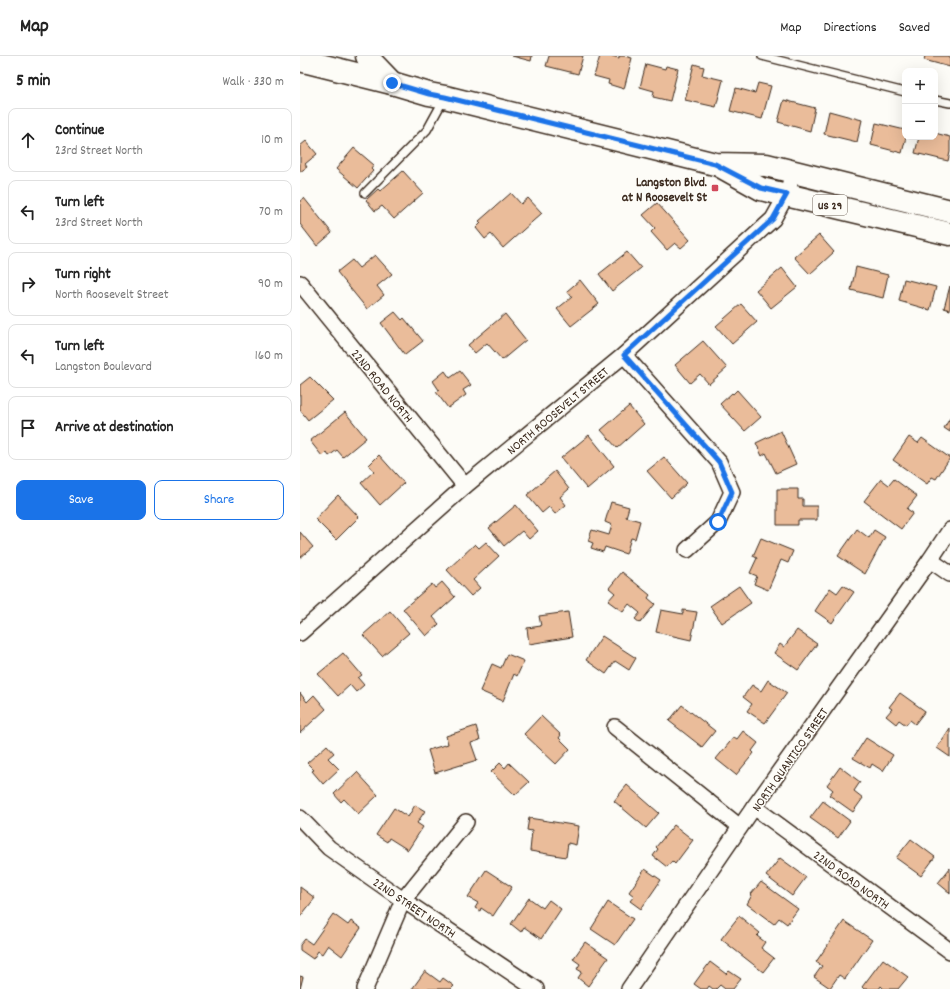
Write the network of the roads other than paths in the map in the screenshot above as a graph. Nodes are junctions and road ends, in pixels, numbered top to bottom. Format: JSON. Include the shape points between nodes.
{"nodes":[{"id":1,"x":367,"y":56,"type":"edge"},
{"id":2,"x":762,"y":56,"type":"edge"},
{"id":3,"x":301,"y":61,"type":"edge"},
{"id":4,"x":392,"y":83,"type":"junction"},
{"id":5,"x":902,"y":91,"type":"edge"},
{"id":6,"x":445,"y":97,"type":"junction"},
{"id":7,"x":938,"y":101,"type":"edge"},
{"id":8,"x":950,"y":103,"type":"edge"},
{"id":9,"x":715,"y":164,"type":"junction"},
{"id":10,"x":793,"y":172,"type":"junction"},
{"id":11,"x":365,"y":193,"type":"dead end"},
{"id":12,"x":787,"y":194,"type":"junction"},
{"id":13,"x":950,"y":211,"type":"edge"},
{"id":14,"x":950,"y":234,"type":"edge"},
{"id":15,"x":300,"y":283,"type":"edge"},
{"id":16,"x":624,"y":355,"type":"junction"},
{"id":17,"x":466,"y":486,"type":"junction"},
{"id":18,"x":950,"y":530,"type":"edge"},
{"id":19,"x":687,"y":550,"type":"dead end"},
{"id":20,"x":930,"y":560,"type":"junction"},
{"id":21,"x":950,"y":574,"type":"edge"},
{"id":22,"x":300,"y":633,"type":"edge"},
{"id":23,"x":615,"y":727,"type":"dead end"},
{"id":24,"x":754,"y":808,"type":"junction"},
{"id":25,"x":300,"y":818,"type":"edge"},
{"id":26,"x":466,"y":822,"type":"dead end"},
{"id":27,"x":740,"y":827,"type":"junction"},
{"id":28,"x":403,"y":900,"type":"junction"},
{"id":29,"x":950,"y":951,"type":"edge"},
{"id":30,"x":365,"y":989,"type":"edge"},
{"id":31,"x":536,"y":989,"type":"edge"},
{"id":32,"x":629,"y":989,"type":"edge"}],
"edges":[{"from":1,"to":4,"type":"main road"},
{"from":2,"to":5,"type":"lane"},
{"from":3,"to":4,"type":"main road","number":"US 29"},
{"from":4,"to":6,"type":"main road","number":"US 29"},
{"from":6,"to":9,"type":"main road","number":"US 29"},
{"from":6,"to":11,"type":"lane","via":[[428,130]]},
{"from":7,"to":8,"type":"lane"},
{"from":9,"to":10,"type":"main road","number":"US 29","via":[[766,165]]},
{"from":9,"to":12,"type":"main road","number":"US 29","via":[[761,188]]},
{"from":10,"to":12,"type":"street","name":"NORTH ROOSEVELT STREET"},
{"from":10,"to":13,"type":"main road","number":"US 29"},
{"from":12,"to":14,"type":"main road","number":"US 29"},
{"from":12,"to":16,"type":"street","name":"NORTH ROOSEVELT STREET","via":[[773,219]]},
{"from":15,"to":17,"type":"street","name":"22ND ROAD NORTH"},
{"from":16,"to":17,"type":"street","name":"NORTH ROOSEVELT STREET"},
{"from":16,"to":19,"type":"street","via":[[719,462],[732,492],[718,522]]},
{"from":17,"to":22,"type":"street","name":"NORTH ROOSEVELT STREET"},
{"from":18,"to":20,"type":"street","name":"NORTH QUANTICO STREET"},
{"from":20,"to":21,"type":"street"},
{"from":20,"to":24,"type":"street","name":"NORTH QUANTICO STREET"},
{"from":23,"to":27,"type":"street"},
{"from":24,"to":27,"type":"street","name":"NORTH QUANTICO STREET"},
{"from":24,"to":29,"type":"street","name":"22ND ROAD NORTH"},
{"from":25,"to":28,"type":"street","name":"22ND STREET NORTH","via":[[330,848]]},
{"from":26,"to":28,"type":"street"},
{"from":27,"to":32,"type":"street","name":"NORTH QUANTICO STREET"},
{"from":28,"to":30,"type":"street"},
{"from":28,"to":31,"type":"street","name":"22ND STREET NORTH"}]}
